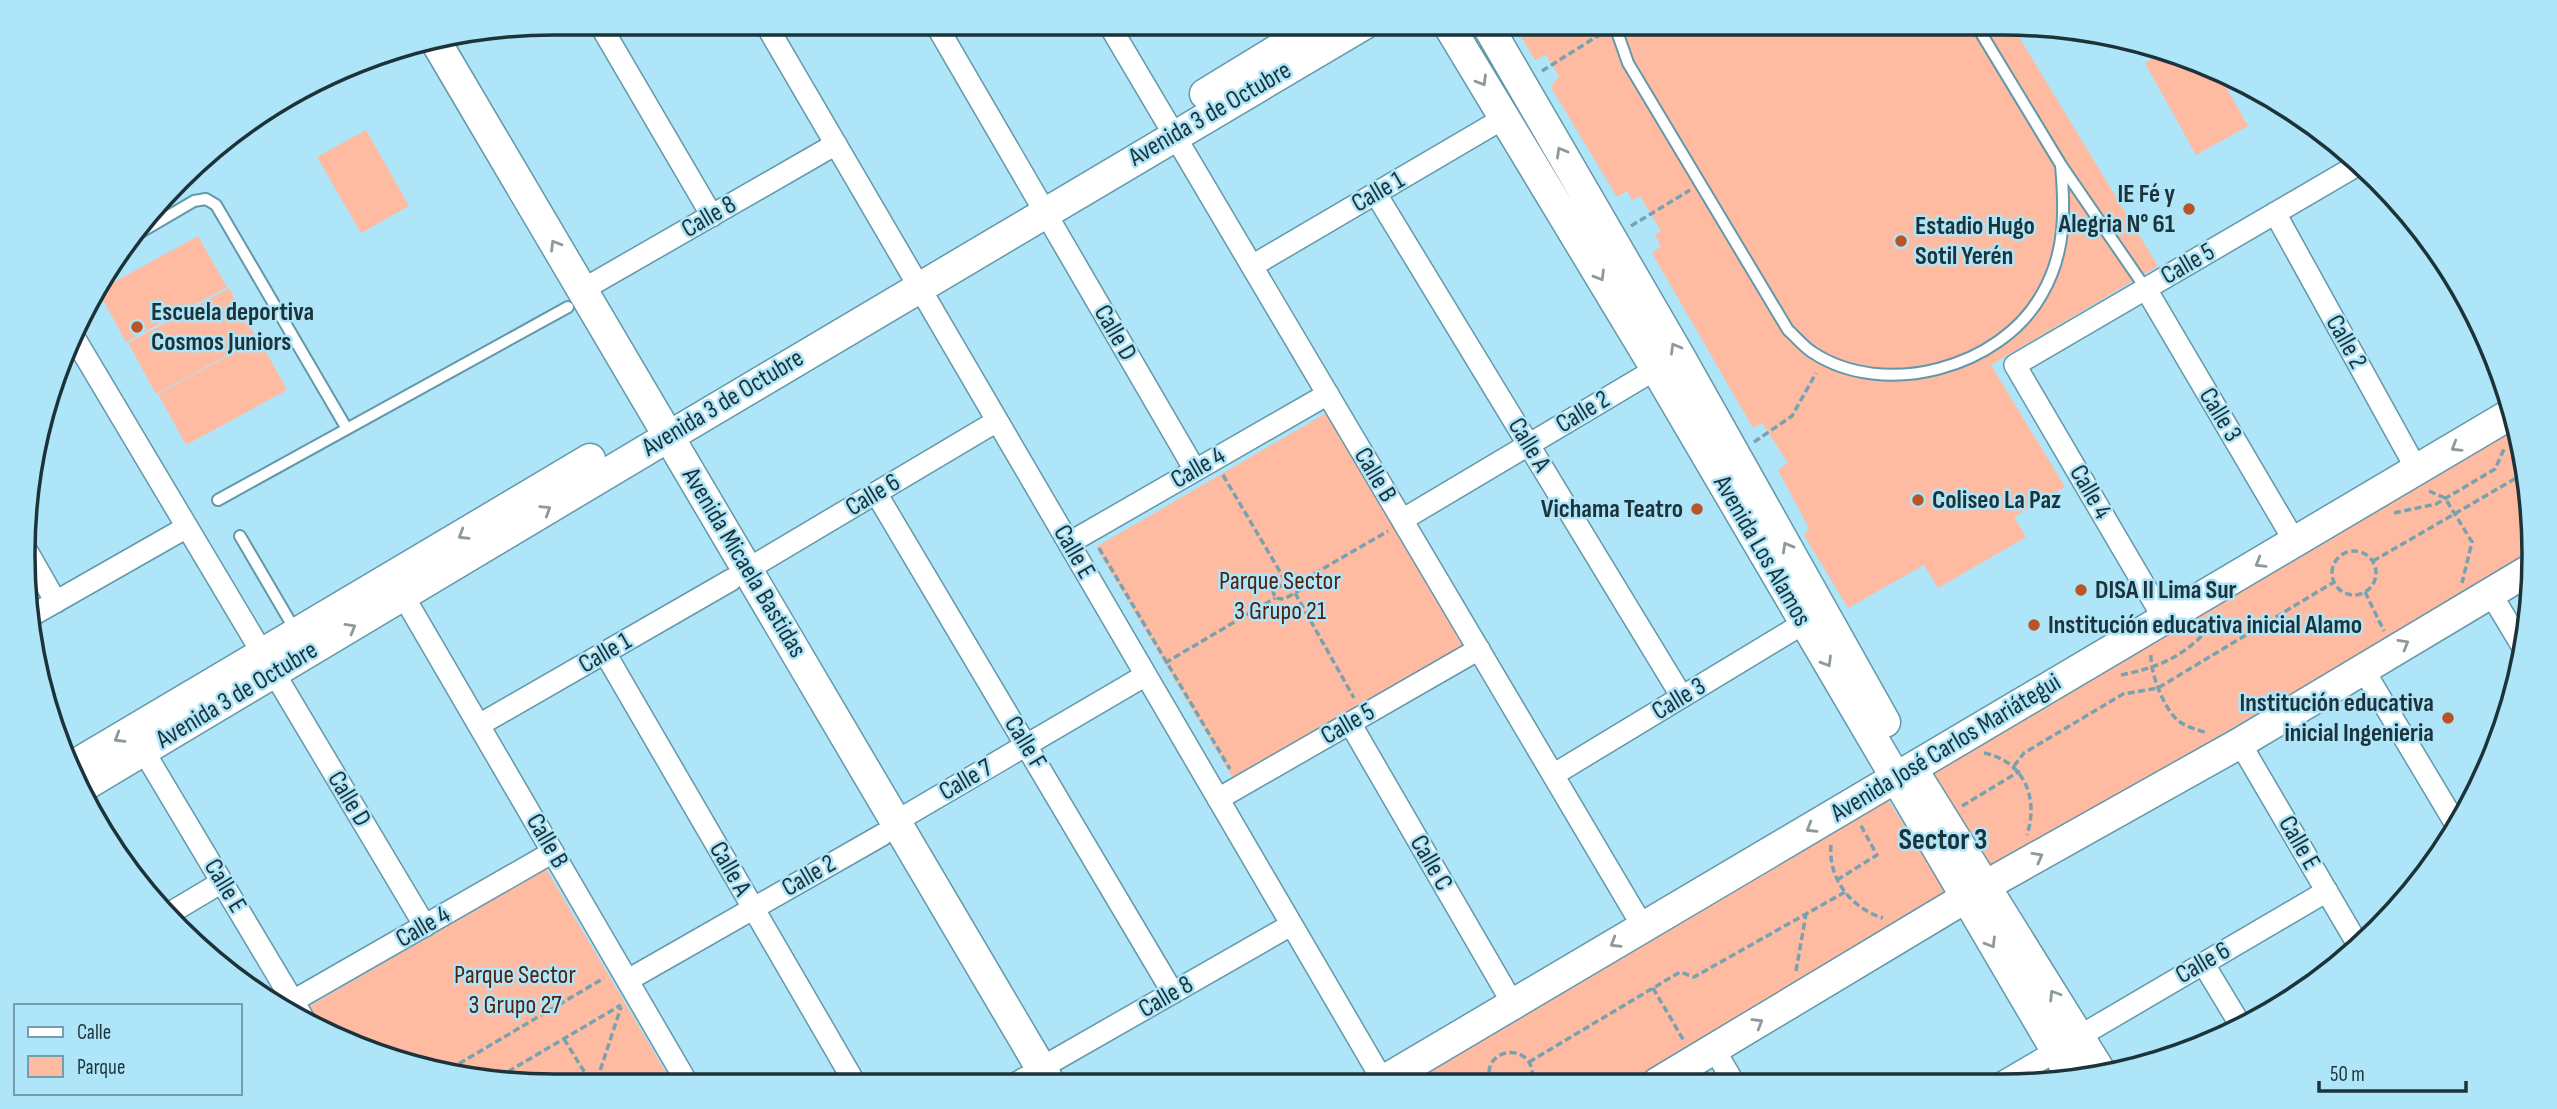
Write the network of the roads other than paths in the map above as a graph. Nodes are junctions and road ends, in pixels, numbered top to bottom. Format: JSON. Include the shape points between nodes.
{"nodes":[{"id":1,"x":607,"y":35,"type":"edge"},
{"id":2,"x":772,"y":35,"type":"edge"},
{"id":3,"x":941,"y":35,"type":"edge"},
{"id":4,"x":1115,"y":35,"type":"edge"},
{"id":5,"x":1303,"y":35,"type":"edge"},
{"id":6,"x":1343,"y":35,"type":"edge"},
{"id":7,"x":1454,"y":35,"type":"edge"},
{"id":8,"x":1493,"y":35,"type":"edge"},
{"id":9,"x":1618,"y":35,"type":"edge"},
{"id":10,"x":1982,"y":35,"type":"edge"},
{"id":11,"x":439,"y":48,"type":"edge"},
{"id":12,"x":419,"y":53,"type":"edge"},
{"id":13,"x":1504,"y":118,"type":"junction"},
{"id":14,"x":1169,"y":127,"type":"junction"},
{"id":15,"x":836,"y":144,"type":"junction"},
{"id":16,"x":2061,"y":164,"type":"junction"},
{"id":17,"x":2350,"y":169,"type":"edge"},
{"id":18,"x":1376,"y":194,"type":"junction"},
{"id":19,"x":1040,"y":203,"type":"junction"},
{"id":20,"x":2274,"y":213,"type":"junction"},
{"id":21,"x":712,"y":216,"type":"junction"},
{"id":22,"x":153,"y":225,"type":"edge"},
{"id":23,"x":1252,"y":267,"type":"junction"},
{"id":24,"x":914,"y":278,"type":"junction"},
{"id":25,"x":2146,"y":289,"type":"junction"},
{"id":26,"x":575,"y":299,"type":"junction"},
{"id":27,"x":79,"y":346,"type":"edge"},
{"id":28,"x":2015,"y":365,"type":"joint"},
{"id":29,"x":1656,"y":369,"type":"junction"},
{"id":30,"x":1328,"y":394,"type":"junction"},
{"id":31,"x":2503,"y":418,"type":"edge"},
{"id":32,"x":997,"y":421,"type":"junction"},
{"id":33,"x":347,"y":429,"type":"junction"},
{"id":34,"x":655,"y":433,"type":"junction"},
{"id":35,"x":1528,"y":445,"type":"junction"},
{"id":36,"x":2409,"y":474,"type":"junction"},
{"id":37,"x":1204,"y":476,"type":"junction"},
{"id":38,"x":876,"y":493,"type":"junction"},
{"id":39,"x":218,"y":500,"type":"dead end"},
{"id":40,"x":1403,"y":521,"type":"junction"},
{"id":41,"x":187,"y":527,"type":"junction"},
{"id":42,"x":240,"y":536,"type":"dead end"},
{"id":43,"x":2295,"y":542,"type":"junction"},
{"id":44,"x":1069,"y":543,"type":"junction"},
{"id":45,"x":35,"y":566,"type":"edge"},
{"id":46,"x":740,"y":575,"type":"junction"},
{"id":47,"x":2521,"y":575,"type":"edge"},
{"id":48,"x":2491,"y":594,"type":"junction"},
{"id":49,"x":404,"y":597,"type":"junction"},
{"id":50,"x":56,"y":602,"type":"junction"},
{"id":51,"x":1803,"y":606,"type":"junction"},
{"id":52,"x":38,"y":612,"type":"edge"},
{"id":53,"x":2159,"y":622,"type":"junction"},
{"id":54,"x":297,"y":633,"type":"junction"},
{"id":55,"x":2516,"y":635,"type":"edge"},
{"id":56,"x":1479,"y":649,"type":"junction"},
{"id":57,"x":605,"y":653,"type":"junction"},
{"id":58,"x":268,"y":663,"type":"junction"},
{"id":59,"x":2363,"y":669,"type":"junction"},
{"id":60,"x":1146,"y":675,"type":"junction"},
{"id":61,"x":1682,"y":697,"type":"junction"},
{"id":62,"x":1357,"y":719,"type":"junction"},
{"id":63,"x":479,"y":725,"type":"junction"},
{"id":64,"x":1026,"y":745,"type":"junction"},
{"id":65,"x":2231,"y":748,"type":"junction"},
{"id":66,"x":143,"y":750,"type":"junction"},
{"id":67,"x":80,"y":763,"type":"edge"},
{"id":68,"x":1904,"y":773,"type":"junction"},
{"id":69,"x":1553,"y":775,"type":"junction"},
{"id":70,"x":89,"y":783,"type":"edge"},
{"id":71,"x":1218,"y":799,"type":"junction"},
{"id":72,"x":2451,"y":815,"type":"edge"},
{"id":73,"x":889,"y":828,"type":"junction"},
{"id":74,"x":553,"y":852,"type":"junction"},
{"id":75,"x":222,"y":883,"type":"junction"},
{"id":76,"x":2327,"y":891,"type":"junction"},
{"id":77,"x":1975,"y":893,"type":"junction"},
{"id":78,"x":753,"y":908,"type":"junction"},
{"id":79,"x":176,"y":910,"type":"edge"},
{"id":80,"x":1291,"y":925,"type":"junction"},
{"id":81,"x":425,"y":926,"type":"junction"},
{"id":82,"x":1643,"y":927,"type":"junction"},
{"id":83,"x":2354,"y":937,"type":"edge"},
{"id":84,"x":2203,"y":963,"type":"junction"},
{"id":85,"x":621,"y":989,"type":"junction"},
{"id":86,"x":1173,"y":993,"type":"junction"},
{"id":87,"x":293,"y":1001,"type":"junction"},
{"id":88,"x":1513,"y":1003,"type":"junction"},
{"id":89,"x":295,"y":1004,"type":"edge"},
{"id":90,"x":2236,"y":1018,"type":"edge"},
{"id":91,"x":2068,"y":1043,"type":"junction"},
{"id":92,"x":1705,"y":1055,"type":"junction"},
{"id":93,"x":2093,"y":1066,"type":"edge"},
{"id":94,"x":2072,"y":1070,"type":"edge"},
{"id":95,"x":681,"y":1074,"type":"edge"},
{"id":96,"x":850,"y":1074,"type":"edge"},
{"id":97,"x":1029,"y":1074,"type":"edge"},
{"id":98,"x":1042,"y":1074,"type":"edge"},
{"id":99,"x":1375,"y":1074,"type":"edge"},
{"id":100,"x":1393,"y":1074,"type":"edge"},
{"id":101,"x":1672,"y":1074,"type":"edge"},
{"id":102,"x":1725,"y":1074,"type":"edge"},
{"id":103,"x":2017,"y":1074,"type":"edge"}],
"edges":[{"from":1,"to":21,"type":"street"},
{"from":2,"to":15,"type":"street","name":"Calle E"},
{"from":3,"to":19,"type":"street"},
{"from":4,"to":14,"type":"street","name":"Calle B"},
{"from":5,"to":14,"type":"street","name":"Avenida 3 de Octubre"},
{"from":6,"to":14,"type":"street","name":"Avenida 3 de Octubre"},
{"from":7,"to":13,"type":"street","name":"Avenida Los Alamos","one_way":true},
{"from":51,"to":8,"type":"street","name":"Avenida Los Alamos","one_way":true,"via":[[1734,453]]},
{"from":9,"to":16,"type":"lane","via":[[1628,63],[1788,330],[1811,352],[1855,370],[1910,374],[1957,362],[2010,334],[2026,319],[2043,293],[2061,245],[2065,216]]},
{"from":10,"to":16,"type":"lane"},
{"from":26,"to":11,"type":"street","name":"Avenida Micaela Bastidas","one_way":true},
{"from":12,"to":26,"type":"street","name":"Avenida Micaela Bastidas"},
{"from":13,"to":18,"type":"street","name":"Calle 1"},
{"from":13,"to":29,"type":"street","name":"Avenida Los Alamos","one_way":true},
{"from":14,"to":19,"type":"street","name":"Avenida 3 de Octubre"},
{"from":14,"to":23,"type":"street","name":"Calle B"},
{"from":15,"to":21,"type":"street","name":"Calle 8"},
{"from":15,"to":24,"type":"street","name":"Calle E"},
{"from":16,"to":25,"type":"lane"},
{"from":17,"to":20,"type":"street","name":"Calle 5"},
{"from":18,"to":23,"type":"street","name":"Calle 1"},
{"from":18,"to":35,"type":"street","name":"Calle A"},
{"from":19,"to":24,"type":"street","name":"Avenida 3 de Octubre"},
{"from":19,"to":37,"type":"street","name":"Calle D"},
{"from":20,"to":25,"type":"street","name":"Calle 5"},
{"from":20,"to":36,"type":"street","name":"Calle 2"},
{"from":21,"to":26,"type":"street","name":"Calle 8"},
{"from":22,"to":33,"type":"lane","via":[[194,201],[206,199],[216,205]]},
{"from":23,"to":30,"type":"street","name":"Calle B"},
{"from":24,"to":32,"type":"street","name":"Calle E"},
{"from":24,"to":34,"type":"street","name":"Avenida 3 de Octubre"},
{"from":25,"to":28,"type":"street","name":"Calle 5"},
{"from":25,"to":43,"type":"street","name":"Calle 3"},
{"from":26,"to":33,"type":"lane"},
{"from":26,"to":34,"type":"street","name":"Avenida Micaela Bastidas"},
{"from":27,"to":41,"type":"street","name":"Calle D"},
{"from":28,"to":53,"type":"street","name":"Calle 4"},
{"from":29,"to":35,"type":"street","name":"Calle 2"},
{"from":29,"to":51,"type":"street","name":"Avenida Los Alamos"},
{"from":30,"to":37,"type":"street","name":"Calle 4"},
{"from":30,"to":40,"type":"street","name":"Calle B"},
{"from":31,"to":36,"type":"street","name":"Avenida José Carlos Mariátegui","one_way":true},
{"from":32,"to":38,"type":"street","name":"Calle 6"},
{"from":32,"to":44,"type":"street","name":"Calle E"},
{"from":33,"to":39,"type":"lane"},
{"from":34,"to":46,"type":"street","name":"Avenida Micaela Bastidas"},
{"from":49,"to":34,"type":"street","name":"Avenida 3 de Octubre","one_way":true},
{"from":34,"to":54,"type":"street","name":"Avenida 3 de Octubre","one_way":true},
{"from":35,"to":40,"type":"street","name":"Calle 2"},
{"from":35,"to":61,"type":"street","name":"Calle A"},
{"from":36,"to":43,"type":"street","name":"Avenida José Carlos Mariátegui"},
{"from":37,"to":44,"type":"street","name":"Calle 4"},
{"from":38,"to":46,"type":"street","name":"Calle 6"},
{"from":38,"to":64,"type":"street","name":"Calle F"},
{"from":40,"to":56,"type":"street","name":"Calle B"},
{"from":41,"to":50,"type":"street"},
{"from":41,"to":58,"type":"street","name":"Calle D"},
{"from":42,"to":54,"type":"lane"},
{"from":43,"to":53,"type":"street","name":"Avenida José Carlos Mariátegui","one_way":true},
{"from":44,"to":60,"type":"street","name":"Calle E"},
{"from":45,"to":50,"type":"street"},
{"from":46,"to":57,"type":"street","name":"Calle 1"},
{"from":46,"to":73,"type":"street","name":"Avenida Micaela Bastidas"},
{"from":47,"to":48,"type":"street"},
{"from":48,"to":55,"type":"street"},
{"from":59,"to":48,"type":"street","one_way":true},
{"from":58,"to":49,"type":"street","name":"Avenida 3 de Octubre","one_way":true},
{"from":49,"to":63,"type":"street","name":"Calle B"},
{"from":50,"to":52,"type":"street"},
{"from":51,"to":61,"type":"street","name":"Calle 3"},
{"from":51,"to":68,"type":"street","name":"Avenida Los Alamos"},
{"from":53,"to":68,"type":"street","name":"Avenida José Carlos Mariátegui"},
{"from":54,"to":58,"type":"street","name":"Avenida 3 de Octubre"},
{"from":56,"to":62,"type":"street","name":"Calle 5"},
{"from":56,"to":69,"type":"street","name":"Calle B"},
{"from":57,"to":63,"type":"street","name":"Calle 1"},
{"from":57,"to":78,"type":"street","name":"Calle A"},
{"from":58,"to":66,"type":"street","name":"Avenida 3 de Octubre"},
{"from":58,"to":67,"type":"street","name":"Avenida 3 de Octubre","one_way":true},
{"from":58,"to":81,"type":"street","name":"Calle D"},
{"from":59,"to":65,"type":"street"},
{"from":59,"to":72,"type":"street"},
{"from":60,"to":64,"type":"street","name":"Calle 7"},
{"from":60,"to":71,"type":"street","name":"Calle E"},
{"from":61,"to":69,"type":"street","name":"Calle 3"},
{"from":62,"to":71,"type":"street","name":"Calle 5"},
{"from":62,"to":88,"type":"street","name":"Calle C"},
{"from":63,"to":74,"type":"street","name":"Calle B"},
{"from":64,"to":73,"type":"street","name":"Calle 7"},
{"from":64,"to":86,"type":"street","name":"Calle F"},
{"from":65,"to":76,"type":"street","name":"Calle E"},
{"from":77,"to":65,"type":"street","one_way":true},
{"from":66,"to":70,"type":"street","name":"Avenida 3 de Octubre"},
{"from":66,"to":75,"type":"street","name":"Calle E"},
{"from":68,"to":77,"type":"street","name":"Avenida Los Alamos"},
{"from":68,"to":82,"type":"street","name":"Avenida José Carlos Mariátegui","one_way":true},
{"from":69,"to":82,"type":"street","name":"Calle B"},
{"from":71,"to":80,"type":"street","name":"Calle E"},
{"from":73,"to":78,"type":"street","name":"Calle 2"},
{"from":73,"to":97,"type":"street","name":"Avenida Micaela Bastidas"},
{"from":74,"to":81,"type":"street","name":"Calle 4"},
{"from":74,"to":85,"type":"street","name":"Calle B"},
{"from":75,"to":79,"type":"street"},
{"from":75,"to":87,"type":"street","name":"Calle E"},
{"from":76,"to":83,"type":"street","name":"Calle E"},
{"from":76,"to":84,"type":"street","name":"Calle 6"},
{"from":77,"to":91,"type":"street","name":"Avenida Los Alamos"},
{"from":92,"to":77,"type":"street","one_way":true},
{"from":78,"to":85,"type":"street","name":"Calle 2"},
{"from":78,"to":96,"type":"street","name":"Calle A"},
{"from":80,"to":86,"type":"street","name":"Calle 8"},
{"from":80,"to":99,"type":"street","name":"Calle E"},
{"from":81,"to":87,"type":"street","name":"Calle 4"},
{"from":82,"to":88,"type":"street","name":"Avenida José Carlos Mariátegui","one_way":true},
{"from":84,"to":90,"type":"street"},
{"from":84,"to":91,"type":"street","name":"Calle 6"},
{"from":85,"to":95,"type":"street","name":"Calle B"},
{"from":86,"to":98,"type":"street","name":"Calle 8"},
{"from":87,"to":89,"type":"street","name":"Calle E"},
{"from":88,"to":100,"type":"street","name":"Avenida José Carlos Mariátegui"},
{"from":91,"to":93,"type":"street","name":"Avenida Los Alamos"},
{"from":91,"to":94,"type":"street","name":"Avenida Los Alamos"},
{"from":91,"to":103,"type":"street"},
{"from":92,"to":101,"type":"street"},
{"from":92,"to":102,"type":"street"}]}
